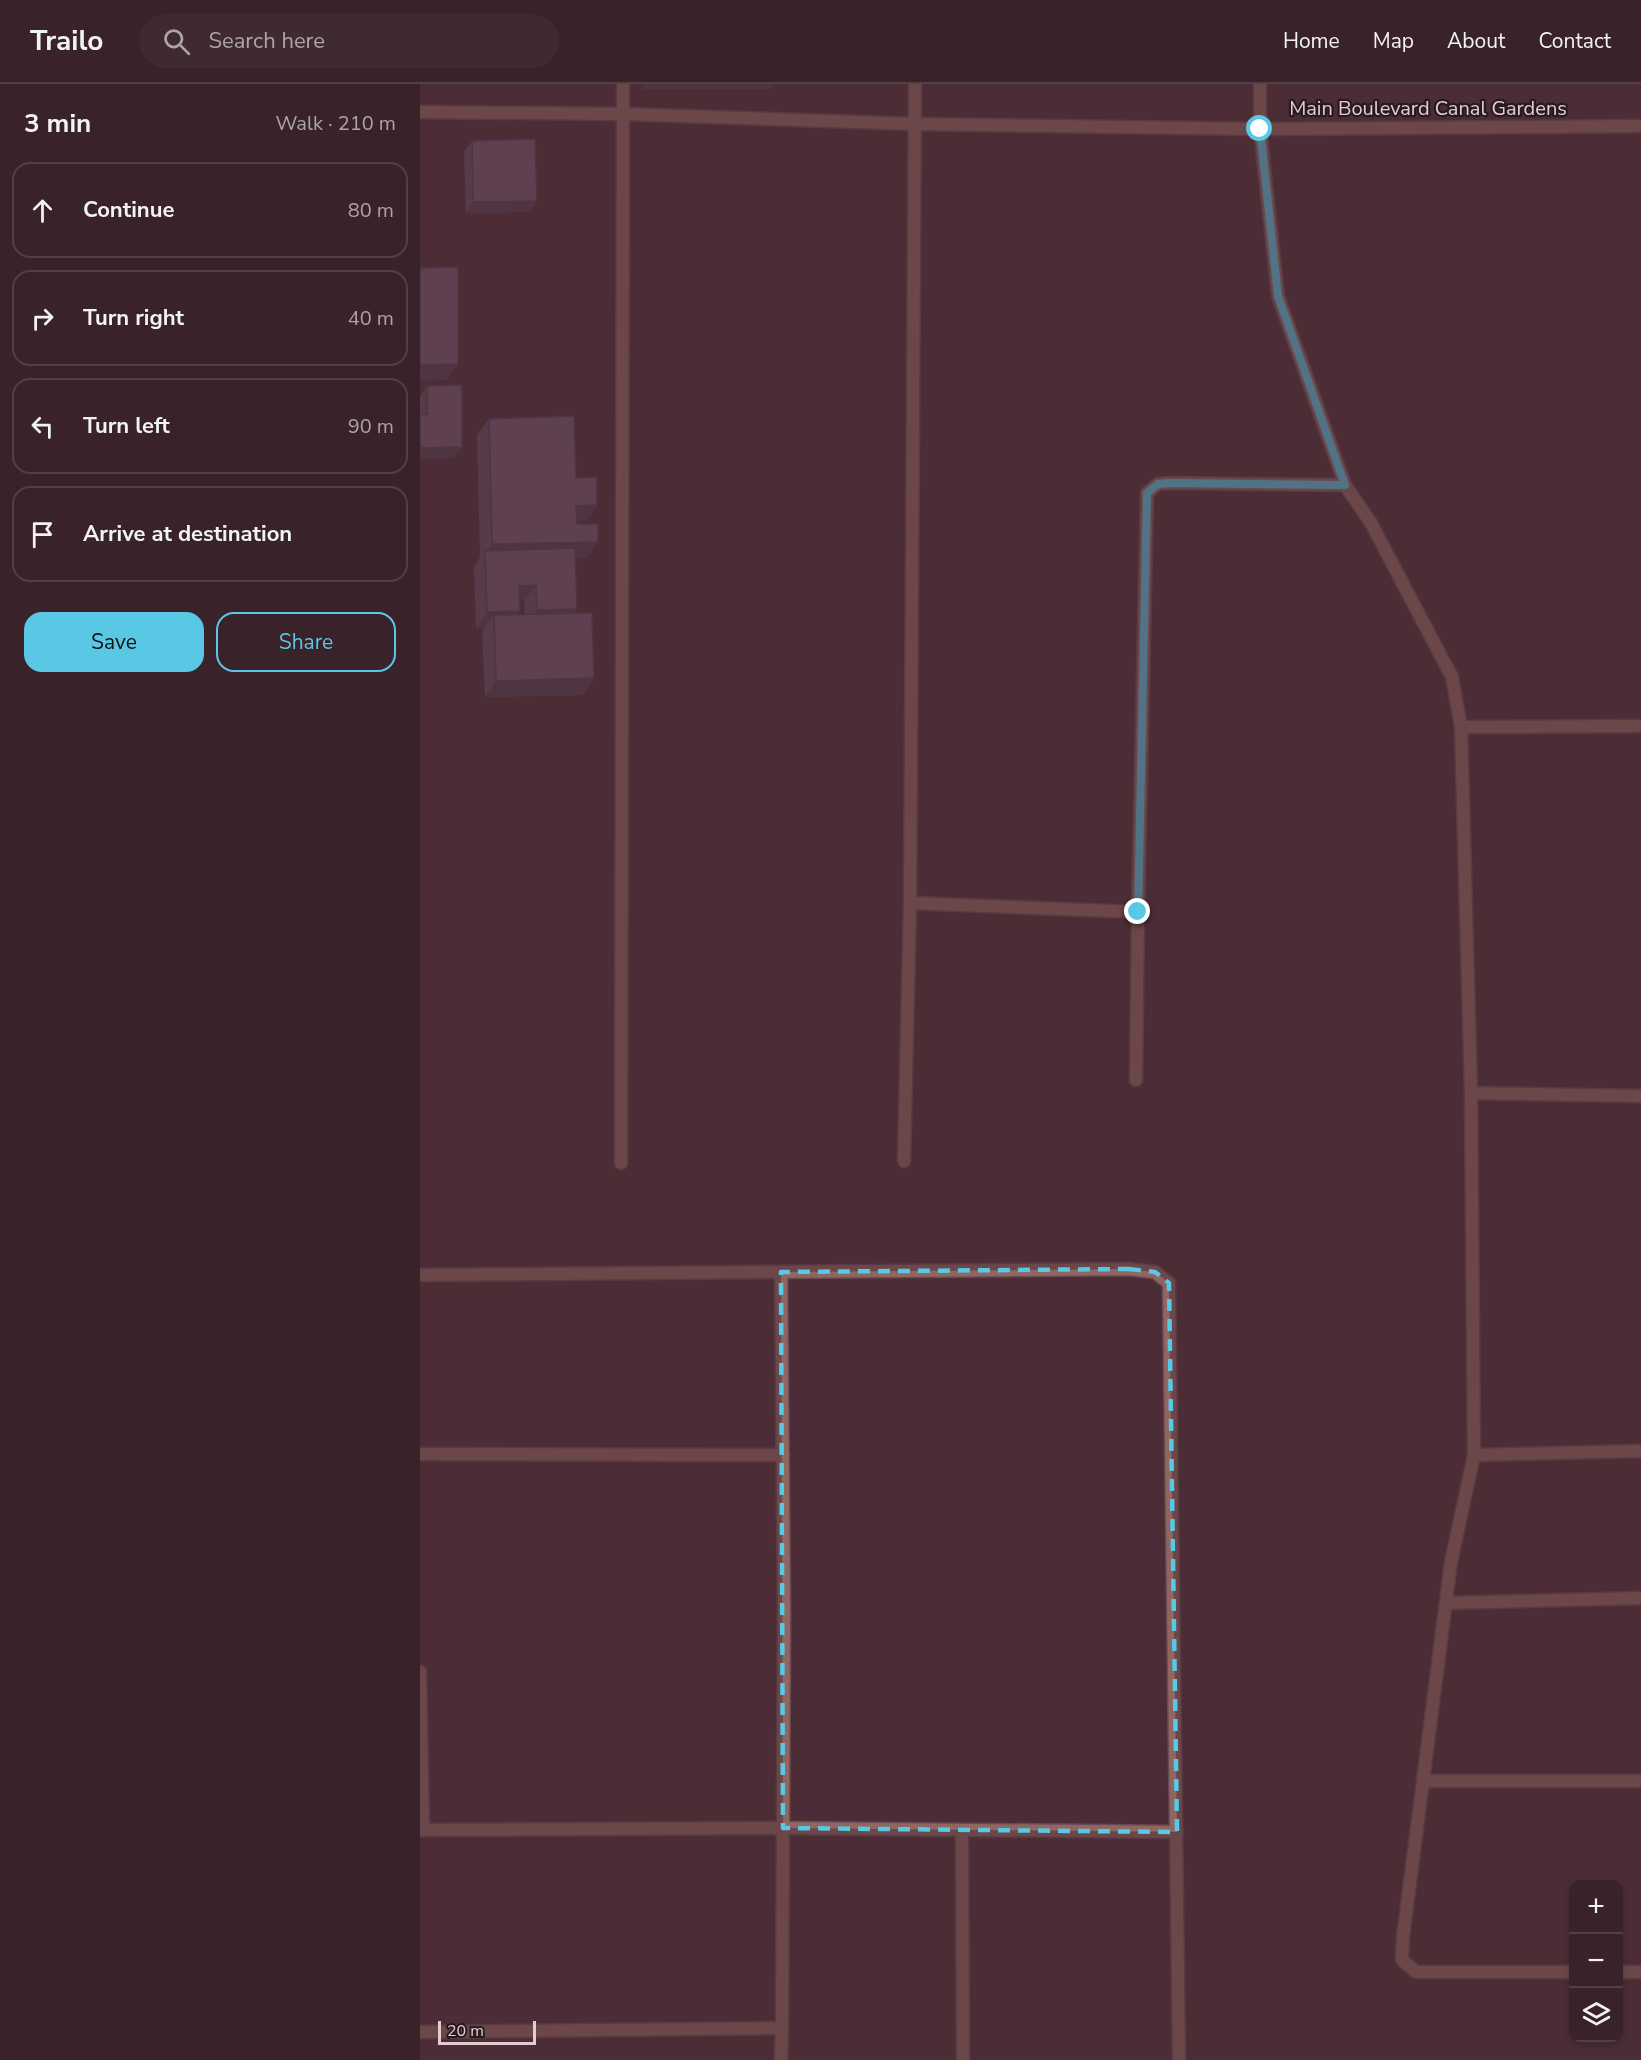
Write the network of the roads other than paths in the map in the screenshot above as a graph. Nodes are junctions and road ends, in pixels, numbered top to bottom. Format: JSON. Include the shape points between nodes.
{"nodes":[{"id":1,"x":623,"y":84,"type":"edge"},
{"id":2,"x":915,"y":84,"type":"edge"},
{"id":3,"x":1260,"y":84,"type":"edge"},
{"id":4,"x":420,"y":112,"type":"edge"},
{"id":5,"x":623,"y":114,"type":"junction"},
{"id":6,"x":915,"y":124,"type":"junction"},
{"id":7,"x":1641,"y":126,"type":"edge"},
{"id":8,"x":1260,"y":129,"type":"junction"},
{"id":9,"x":1345,"y":485,"type":"junction"},
{"id":10,"x":1641,"y":726,"type":"edge"},
{"id":11,"x":1461,"y":727,"type":"junction"},
{"id":12,"x":910,"y":903,"type":"junction"},
{"id":13,"x":1138,"y":912,"type":"junction"},
{"id":14,"x":1137,"y":1080,"type":"dead end"},
{"id":15,"x":1471,"y":1093,"type":"junction"},
{"id":16,"x":1641,"y":1096,"type":"edge"},
{"id":17,"x":904,"y":1161,"type":"dead end"},
{"id":18,"x":621,"y":1163,"type":"dead end"},
{"id":19,"x":781,"y":1272,"type":"junction"},
{"id":20,"x":420,"y":1275,"type":"edge"},
{"id":21,"x":1641,"y":1451,"type":"edge"},
{"id":22,"x":420,"y":1454,"type":"edge"},
{"id":23,"x":783,"y":1455,"type":"junction"},
{"id":24,"x":1474,"y":1455,"type":"junction"},
{"id":25,"x":1641,"y":1598,"type":"edge"},
{"id":26,"x":1446,"y":1603,"type":"junction"},
{"id":27,"x":420,"y":1672,"type":"edge"},
{"id":28,"x":1423,"y":1781,"type":"junction"},
{"id":29,"x":1641,"y":1781,"type":"edge"},
{"id":30,"x":783,"y":1828,"type":"junction"},
{"id":31,"x":421,"y":1830,"type":"edge"},
{"id":32,"x":962,"y":1830,"type":"junction"},
{"id":33,"x":1177,"y":1832,"type":"junction"},
{"id":34,"x":1569,"y":1972,"type":"edge"},
{"id":35,"x":1623,"y":1972,"type":"edge"},
{"id":36,"x":1641,"y":1972,"type":"edge"},
{"id":37,"x":782,"y":2028,"type":"junction"},
{"id":38,"x":420,"y":2032,"type":"edge"},
{"id":39,"x":781,"y":2060,"type":"edge"},
{"id":40,"x":963,"y":2060,"type":"edge"},
{"id":41,"x":1179,"y":2060,"type":"edge"}],
"edges":[{"from":1,"to":5,"type":"street"},
{"from":2,"to":6,"type":"street"},
{"from":3,"to":8,"type":"street","name":"Main Boulevard Canal Gardens"},
{"from":4,"to":5,"type":"street"},
{"from":5,"to":6,"type":"street"},
{"from":5,"to":18,"type":"street"},
{"from":6,"to":8,"type":"street"},
{"from":6,"to":12,"type":"street"},
{"from":7,"to":8,"type":"street","name":"Main Boulevard Canal Gardens"},
{"from":8,"to":9,"type":"street","via":[[1278,296]]},
{"from":9,"to":11,"type":"street","via":[[1371,523],[1452,677]]},
{"from":9,"to":13,"type":"street","via":[[1170,483],[1158,484],[1147,493]]},
{"from":10,"to":11,"type":"street"},
{"from":11,"to":15,"type":"street"},
{"from":12,"to":13,"type":"street"},
{"from":12,"to":17,"type":"street"},
{"from":13,"to":14,"type":"street"},
{"from":15,"to":16,"type":"street"},
{"from":15,"to":24,"type":"street"},
{"from":19,"to":20,"type":"street"},
{"from":19,"to":23,"type":"street"},
{"from":19,"to":33,"type":"street","via":[[1129,1269],[1155,1272],[1169,1283]]},
{"from":21,"to":24,"type":"street"},
{"from":22,"to":23,"type":"street"},
{"from":23,"to":30,"type":"street"},
{"from":24,"to":26,"type":"street"},
{"from":25,"to":26,"type":"street"},
{"from":26,"to":28,"type":"street"},
{"from":27,"to":31,"type":"street"},
{"from":28,"to":29,"type":"street"},
{"from":28,"to":34,"type":"street","via":[[1402,1959],[1416,1972]]},
{"from":30,"to":31,"type":"street"},
{"from":30,"to":32,"type":"street"},
{"from":30,"to":37,"type":"street"},
{"from":32,"to":33,"type":"street"},
{"from":32,"to":40,"type":"street"},
{"from":33,"to":41,"type":"street"},
{"from":35,"to":36,"type":"street"},
{"from":37,"to":38,"type":"street"},
{"from":37,"to":39,"type":"street"}]}
